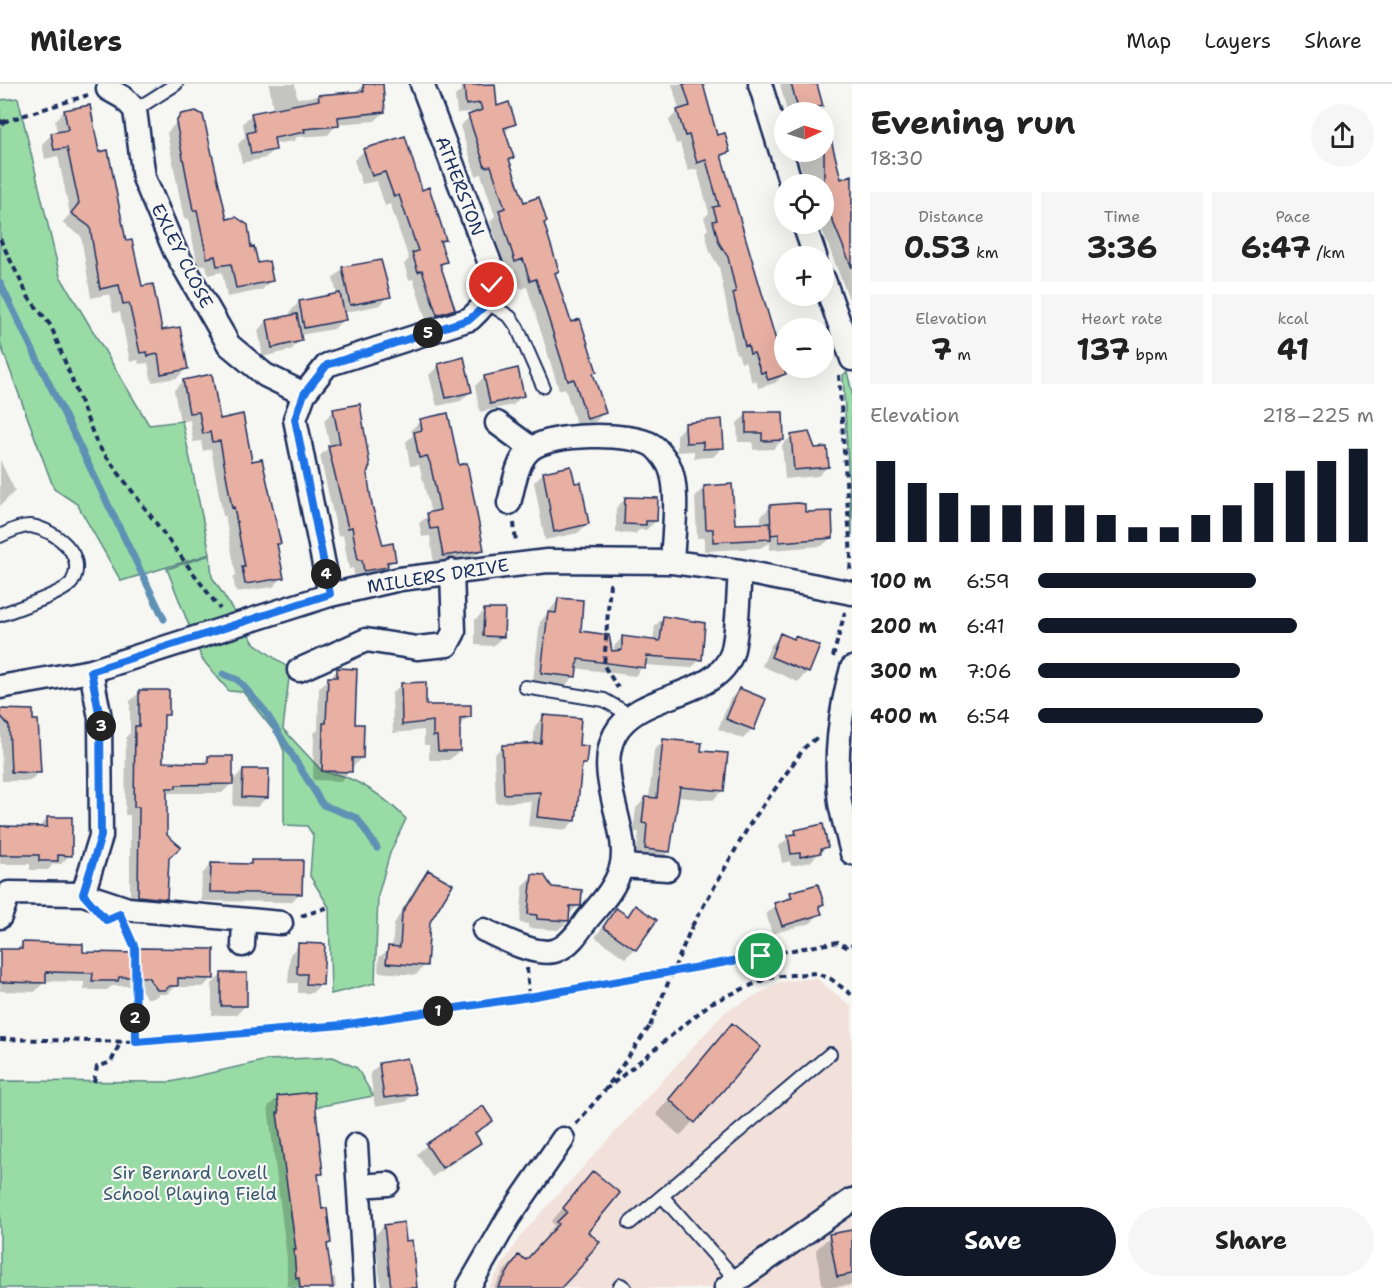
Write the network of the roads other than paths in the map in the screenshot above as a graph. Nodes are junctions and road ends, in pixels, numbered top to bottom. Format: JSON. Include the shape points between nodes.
{"nodes":[{"id":1,"x":176,"y":84,"type":"edge"},
{"id":2,"x":422,"y":84,"type":"edge"},
{"id":3,"x":760,"y":84,"type":"edge"},
{"id":4,"x":108,"y":89,"type":"road end"},
{"id":5,"x":135,"y":110,"type":"junction"},
{"id":6,"x":788,"y":174,"type":"edge"},
{"id":7,"x":488,"y":303,"type":"junction"},
{"id":8,"x":833,"y":306,"type":"edge"},
{"id":9,"x":852,"y":358,"type":"edge"},
{"id":10,"x":543,"y":386,"type":"dead end"},
{"id":11,"x":304,"y":394,"type":"junction"},
{"id":12,"x":497,"y":423,"type":"dead end"},
{"id":13,"x":531,"y":448,"type":"junction"},
{"id":14,"x":511,"y":498,"type":"road end"},
{"id":15,"x":0,"y":536,"type":"edge"},
{"id":16,"x":672,"y":562,"type":"junction"},
{"id":17,"x":452,"y":571,"type":"junction"},
{"id":18,"x":740,"y":571,"type":"junction"},
{"id":19,"x":850,"y":593,"type":"edge"},
{"id":20,"x":330,"y":594,"type":"junction"},
{"id":21,"x":0,"y":615,"type":"edge"},
{"id":22,"x":841,"y":668,"type":"edge"},
{"id":23,"x":299,"y":670,"type":"dead end"},
{"id":24,"x":91,"y":671,"type":"junction"},
{"id":25,"x":0,"y":687,"type":"edge"},
{"id":26,"x":525,"y":687,"type":"dead end"},
{"id":27,"x":638,"y":710,"type":"junction"},
{"id":28,"x":852,"y":853,"type":"edge"},
{"id":29,"x":622,"y":866,"type":"junction"},
{"id":30,"x":666,"y":869,"type":"dead end"},
{"id":31,"x":83,"y":894,"type":"junction"},
{"id":32,"x":0,"y":917,"type":"edge"},
{"id":33,"x":106,"y":920,"type":"road end"},
{"id":34,"x":244,"y":920,"type":"junction"},
{"id":35,"x":281,"y":922,"type":"road end"},
{"id":36,"x":484,"y":930,"type":"dead end"},
{"id":37,"x":243,"y":945,"type":"dead end"},
{"id":38,"x":830,"y":1054,"type":"dead end"},
{"id":39,"x":563,"y":1139,"type":"road end"},
{"id":40,"x":357,"y":1145,"type":"dead end"},
{"id":41,"x":388,"y":1184,"type":"dead end"},
{"id":42,"x":359,"y":1186,"type":"junction"},
{"id":43,"x":662,"y":1196,"type":"junction"},
{"id":44,"x":852,"y":1200,"type":"edge"},
{"id":45,"x":630,"y":1223,"type":"dead end"},
{"id":46,"x":736,"y":1286,"type":"edge"},
{"id":47,"x":365,"y":1288,"type":"edge"},
{"id":48,"x":468,"y":1288,"type":"edge"},
{"id":49,"x":619,"y":1288,"type":"edge"},
{"id":50,"x":625,"y":1288,"type":"edge"}],
"edges":[{"from":1,"to":5,"type":"lane"},
{"from":2,"to":7,"type":"street","name":"ATHERSTON","via":[[490,266],[492,285]]},
{"from":3,"to":6,"type":"street"},
{"from":4,"to":5,"type":"street"},
{"from":5,"to":11,"type":"street","name":"EXLEY CLOSE","via":[[144,178],[175,251],[228,345],[265,375]]},
{"from":7,"to":10,"type":"lane","via":[[510,316]]},
{"from":7,"to":11,"type":"street","via":[[470,319],[327,365]]},
{"from":8,"to":9,"type":"street"},
{"from":11,"to":20,"type":"street","via":[[295,419]]},
{"from":12,"to":13,"type":"street"},
{"from":13,"to":14,"type":"street","via":[[520,464]]},
{"from":13,"to":16,"type":"street","via":[[584,436],[621,437],[653,445],[668,463],[674,483]]},
{"from":15,"to":21,"type":"lane","via":[[30,526],[49,532],[64,541],[74,558],[75,569],[72,582],[63,590]]},
{"from":16,"to":17,"type":"street","name":"MILLERS DRIVE","via":[[547,561]]},
{"from":16,"to":18,"type":"street","name":"MILLERS DRIVE"},
{"from":17,"to":20,"type":"street","name":"MILLERS DRIVE"},
{"from":17,"to":23,"type":"street","via":[[454,632],[447,645],[417,648],[366,640]]},
{"from":18,"to":19,"type":"street","name":"MILLERS DRIVE"},
{"from":18,"to":27,"type":"street","via":[[732,654],[719,671],[699,685]]},
{"from":20,"to":24,"type":"street","name":"MILLERS DRIVE"},
{"from":22,"to":28,"type":"street","via":[[843,701],[829,727]]},
{"from":24,"to":25,"type":"street","name":"MILLERS DRIVE"},
{"from":24,"to":31,"type":"street","via":[[100,718],[101,836]]},
{"from":26,"to":27,"type":"lane"},
{"from":27,"to":29,"type":"street","via":[[615,734],[609,761]]},
{"from":29,"to":30,"type":"street"},
{"from":29,"to":36,"type":"street","via":[[616,884],[573,938],[557,951],[531,950]]},
{"from":31,"to":32,"type":"street","via":[[6,886]]},
{"from":31,"to":33,"type":"street"},
{"from":31,"to":34,"type":"street","via":[[128,909]]},
{"from":34,"to":35,"type":"street"},
{"from":34,"to":37,"type":"street"},
{"from":38,"to":43,"type":"lane"},
{"from":39,"to":48,"type":"street","via":[[509,1217]]},
{"from":40,"to":42,"type":"street"},
{"from":41,"to":42,"type":"street"},
{"from":42,"to":47,"type":"street"},
{"from":43,"to":45,"type":"lane"},
{"from":43,"to":46,"type":"lane"},
{"from":44,"to":46,"type":"street"},
{"from":49,"to":50,"type":"lane"}]}
